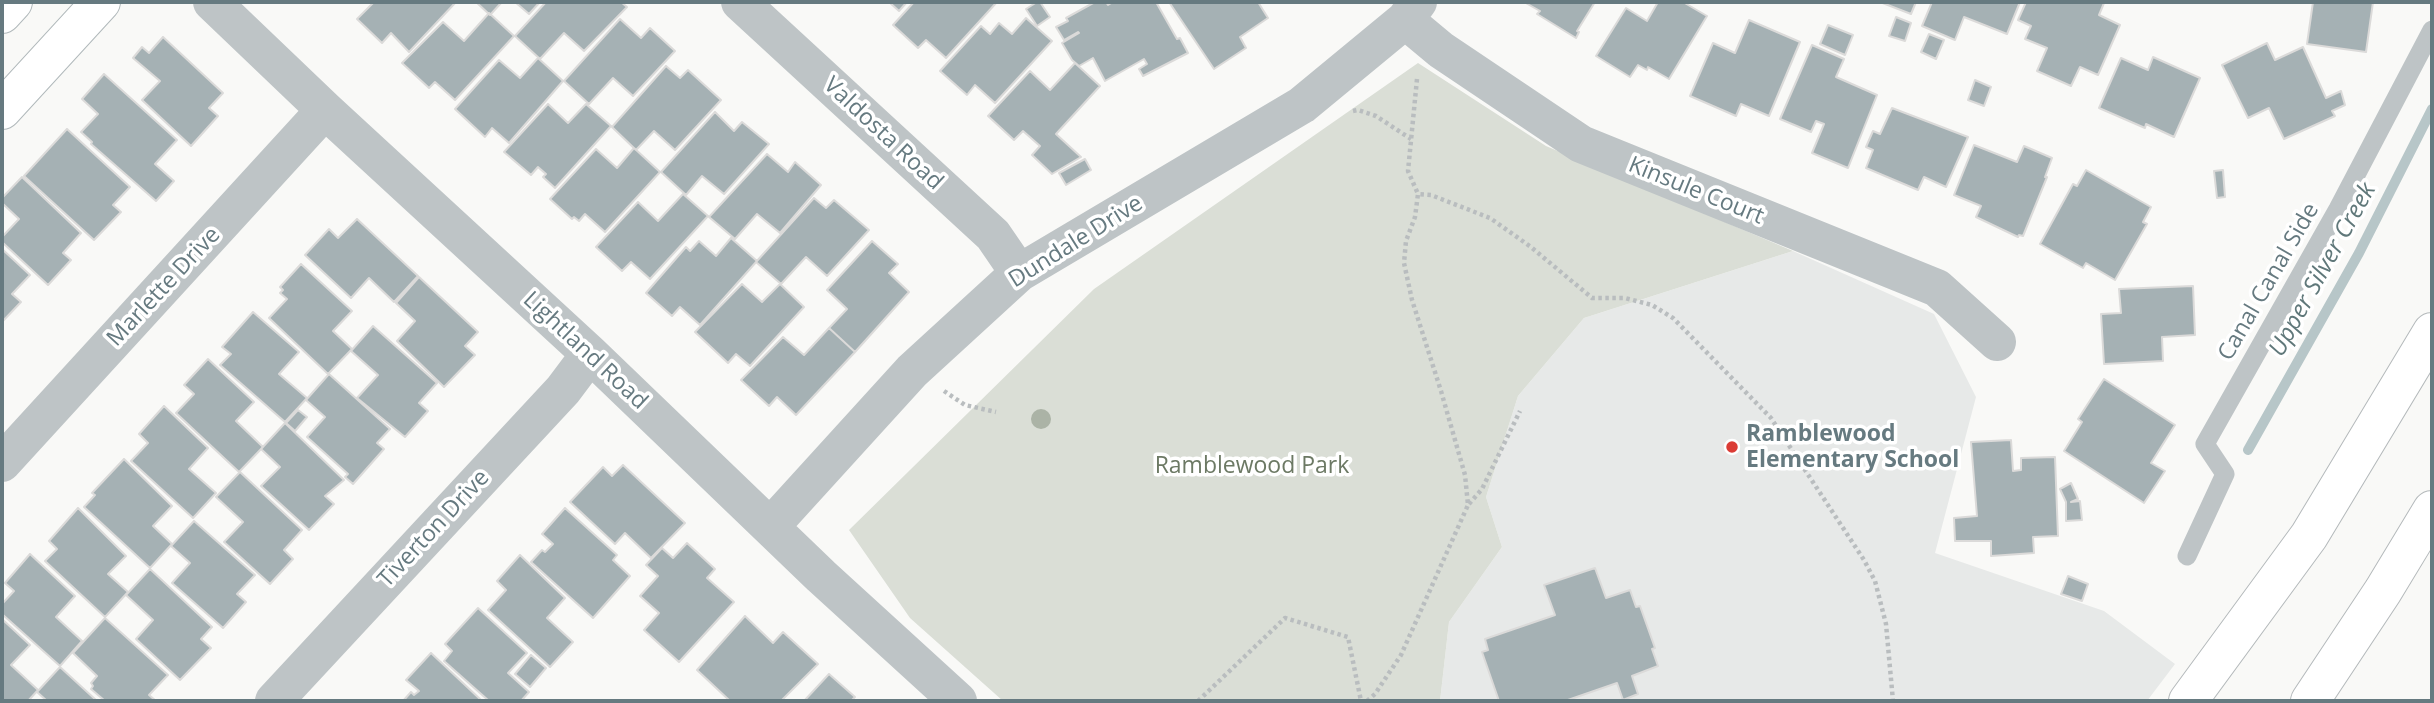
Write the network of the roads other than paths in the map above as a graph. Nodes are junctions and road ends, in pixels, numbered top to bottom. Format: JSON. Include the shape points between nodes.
{"nodes":[{"id":1,"x":13,"y":2,"type":"edge"},
{"id":2,"x":101,"y":2,"type":"edge"},
{"id":3,"x":212,"y":2,"type":"edge"},
{"id":4,"x":740,"y":2,"type":"edge"},
{"id":5,"x":1412,"y":11,"type":"edge"},
{"id":6,"x":2,"y":14,"type":"edge"},
{"id":7,"x":2432,"y":30,"type":"edge"},
{"id":8,"x":2,"y":110,"type":"edge"},
{"id":9,"x":325,"y":110,"type":"junction"},
{"id":10,"x":1019,"y":273,"type":"junction"},
{"id":11,"x":2432,"y":332,"type":"edge"},
{"id":12,"x":1997,"y":342,"type":"dead end"},
{"id":13,"x":590,"y":354,"type":"junction"},
{"id":14,"x":2,"y":463,"type":"edge"},
{"id":15,"x":2432,"y":510,"type":"edge"},
{"id":16,"x":770,"y":527,"type":"junction"},
{"id":17,"x":2187,"y":556,"type":"dead end"},
{"id":18,"x":274,"y":701,"type":"edge"},
{"id":19,"x":958,"y":701,"type":"edge"},
{"id":20,"x":2188,"y":701,"type":"edge"},
{"id":21,"x":2309,"y":701,"type":"edge"}],
"edges":[{"from":1,"to":6,"type":"main road"},
{"from":2,"to":8,"type":"main road"},
{"from":3,"to":9,"type":"street","name":"Lightland Road"},
{"from":4,"to":10,"type":"street","name":"Valdosta Road","via":[[993,235]]},
{"from":5,"to":10,"type":"street","name":"Dundale Drive","via":[[1302,106]]},
{"from":5,"to":12,"type":"street","name":"Kinsule Court","via":[[1441,50],[1581,144],[1937,288]]},
{"from":7,"to":17,"type":"lane","name":"Canal Canal Side","via":[[2338,209],[2205,444],[2225,474]]},
{"from":9,"to":13,"type":"street","name":"Lightland Road"},
{"from":9,"to":14,"type":"street","name":"Marlette Drive"},
{"from":10,"to":16,"type":"street","name":"Dundale Drive","via":[[912,370]]},
{"from":11,"to":20,"type":"main road","via":[[2309,536]]},
{"from":13,"to":16,"type":"street","name":"Lightland Road"},
{"from":13,"to":18,"type":"street","name":"Tiverton Drive","via":[[563,390]]},
{"from":15,"to":21,"type":"main road"},
{"from":16,"to":19,"type":"street","name":"Lightland Road"}]}
